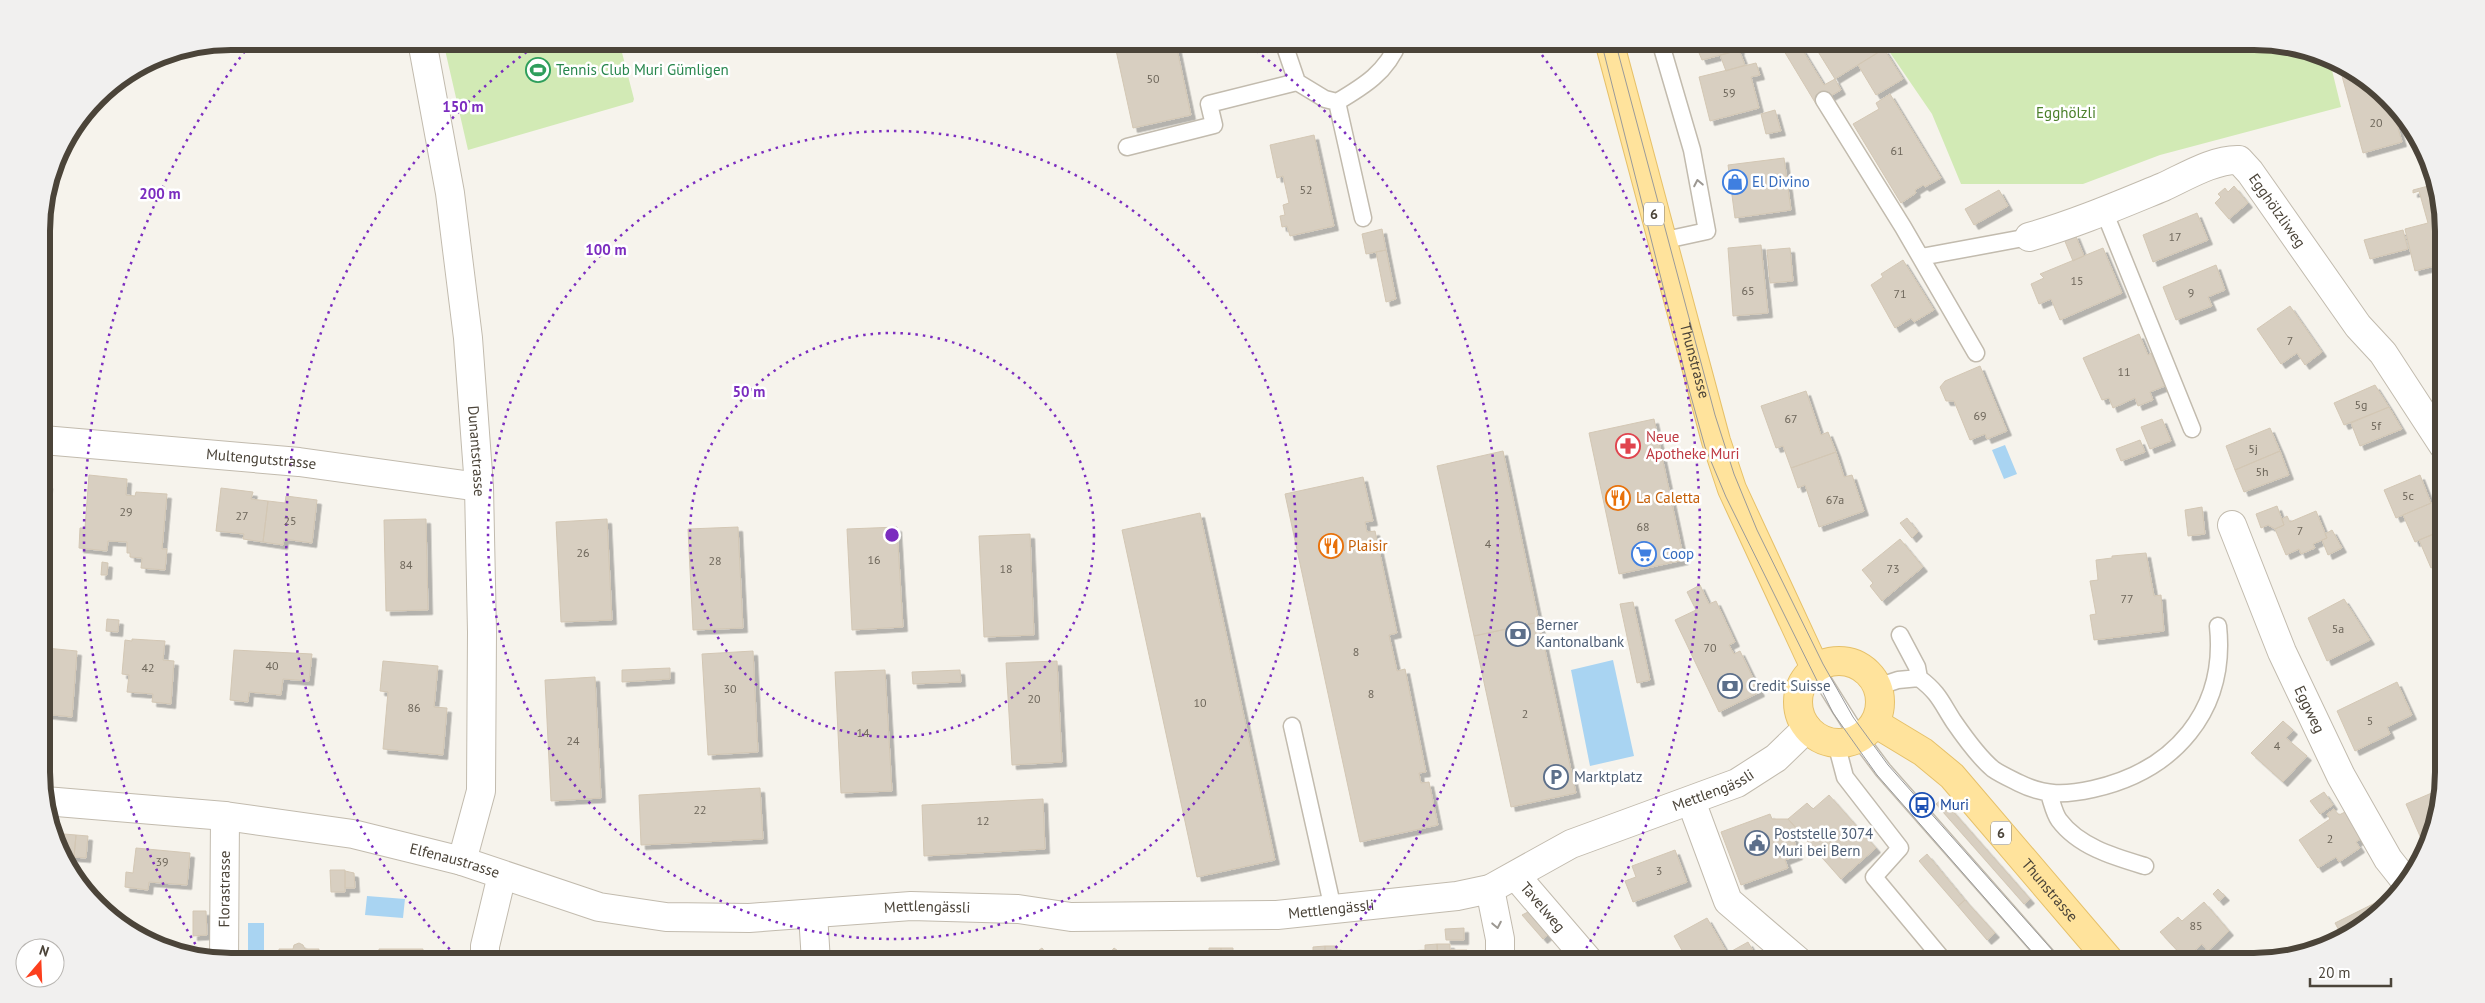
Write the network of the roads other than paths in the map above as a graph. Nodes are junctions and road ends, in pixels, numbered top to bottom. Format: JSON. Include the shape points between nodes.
{"nodes":[{"id":1,"x":424,"y":50,"type":"edge"},
{"id":2,"x":1286,"y":50,"type":"edge"},
{"id":3,"x":1396,"y":50,"type":"edge"},
{"id":4,"x":1611,"y":50,"type":"edge"},
{"id":5,"x":1663,"y":50,"type":"edge"},
{"id":6,"x":1297,"y":82,"type":"junction"},
{"id":7,"x":1824,"y":100,"type":"dead end"},
{"id":8,"x":1337,"y":102,"type":"junction"},
{"id":9,"x":1127,"y":146,"type":"dead end"},
{"id":10,"x":2104,"y":211,"type":"junction"},
{"id":11,"x":1364,"y":218,"type":"dead end"},
{"id":12,"x":2030,"y":237,"type":"joint"},
{"id":13,"x":1661,"y":241,"type":"junction"},
{"id":14,"x":1921,"y":256,"type":"junction"},
{"id":15,"x":1976,"y":353,"type":"dead end"},
{"id":16,"x":2192,"y":429,"type":"dead end"},
{"id":17,"x":2435,"y":433,"type":"edge"},
{"id":18,"x":50,"y":441,"type":"edge"},
{"id":19,"x":479,"y":488,"type":"junction"},
{"id":20,"x":2232,"y":525,"type":"dead end"},
{"id":21,"x":2218,"y":626,"type":"dead end"},
{"id":22,"x":1900,"y":635,"type":"dead end"},
{"id":23,"x":1816,"y":668,"type":"junction"},
{"id":24,"x":1919,"y":678,"type":"junction"},
{"id":25,"x":1877,"y":687,"type":"junction"},
{"id":26,"x":1292,"y":726,"type":"dead end"},
{"id":27,"x":1807,"y":728,"type":"junction"},
{"id":28,"x":1857,"y":735,"type":"junction"},
{"id":29,"x":2049,"y":794,"type":"junction"},
{"id":30,"x":1691,"y":801,"type":"junction"},
{"id":31,"x":52,"y":802,"type":"edge"},
{"id":32,"x":225,"y":816,"type":"junction"},
{"id":33,"x":462,"y":861,"type":"junction"},
{"id":34,"x":2145,"y":866,"type":"dead end"},
{"id":35,"x":502,"y":875,"type":"junction"},
{"id":36,"x":1516,"y":876,"type":"junction"},
{"id":37,"x":2402,"y":877,"type":"edge"},
{"id":38,"x":1490,"y":889,"type":"junction"},
{"id":39,"x":1333,"y":909,"type":"junction"},
{"id":40,"x":813,"y":914,"type":"junction"},
{"id":41,"x":224,"y":953,"type":"edge"},
{"id":42,"x":485,"y":953,"type":"edge"},
{"id":43,"x":815,"y":953,"type":"edge"},
{"id":44,"x":1500,"y":953,"type":"edge"},
{"id":45,"x":1581,"y":953,"type":"edge"},
{"id":46,"x":1788,"y":953,"type":"edge"},
{"id":47,"x":1937,"y":953,"type":"edge"},
{"id":48,"x":2044,"y":953,"type":"edge"},
{"id":49,"x":2103,"y":953,"type":"edge"}],
"edges":[{"from":1,"to":19,"type":"street","name":"Dunantstrasse","via":[[450,193],[468,348]]},
{"from":2,"to":6,"type":"lane"},
{"from":3,"to":8,"type":"lane","via":[[1378,75]]},
{"from":4,"to":13,"type":"main road","name":"Thunstrasse","number":"6"},
{"from":13,"to":5,"type":"lane","one_way":true,"via":[[1708,230],[1692,150]]},
{"from":6,"to":8,"type":"lane","via":[[1325,99]]},
{"from":6,"to":9,"type":"lane","via":[[1210,104],[1214,125]]},
{"from":7,"to":14,"type":"lane"},
{"from":8,"to":11,"type":"lane"},
{"from":10,"to":12,"type":"street","name":"Egghölzliweg"},
{"from":10,"to":16,"type":"lane"},
{"from":10,"to":17,"type":"street","name":"Egghölzliweg","via":[[2216,164],[2239,160],[2358,326],[2383,352]]},
{"from":12,"to":14,"type":"lane"},
{"from":13,"to":23,"type":"main road","name":"Thunstrasse","number":"6","via":[[1700,388],[1732,489]]},
{"from":14,"to":15,"type":"lane"},
{"from":18,"to":19,"type":"street","name":"Multengutstrasse","via":[[300,462]]},
{"from":19,"to":33,"type":"street","name":"Dunantstrasse","via":[[481,791]]},
{"from":20,"to":37,"type":"street","name":"Eggweg","via":[[2282,652],[2342,776],[2388,859]]},
{"from":21,"to":29,"type":"lane","via":[[2219,657],[2208,705],[2199,720],[2165,756],[2131,778],[2080,791]]},
{"from":22,"to":24,"type":"lane","via":[[1917,667]]},
{"from":23,"to":25,"type":"main road","via":[[1829,662],[1852,663],[1863,668]]},
{"from":23,"to":27,"type":"main road","via":[[1805,679],[1798,698],[1798,709]]},
{"from":23,"to":28,"type":"lane"},
{"from":24,"to":25,"type":"lane"},
{"from":24,"to":29,"type":"lane","via":[[1936,691],[1955,722],[1992,768],[2021,784]]},
{"from":25,"to":28,"type":"main road","via":[[1879,711]]},
{"from":26,"to":39,"type":"lane"},
{"from":27,"to":28,"type":"main road","name":"Thunstrasse","via":[[1820,739]]},
{"from":27,"to":30,"type":"street","name":"Mettlengässli","via":[[1754,774]]},
{"from":28,"to":47,"type":"lane","via":[[1845,776],[1900,848],[1874,877]]},
{"from":28,"to":48,"type":"lane"},
{"from":28,"to":49,"type":"main road","name":"Thunstrasse","number":"6","via":[[1923,752],[1952,776]]},
{"from":29,"to":34,"type":"lane","via":[[2059,820],[2083,842]]},
{"from":30,"to":36,"type":"street","name":"Mettlengässli","via":[[1571,844]]},
{"from":30,"to":46,"type":"street","via":[[1728,901]]},
{"from":31,"to":32,"type":"street","name":"Elfenaustrasse"},
{"from":32,"to":33,"type":"street","name":"Elfenaustrasse","via":[[354,834]]},
{"from":32,"to":41,"type":"street","name":"Florastrasse"},
{"from":33,"to":35,"type":"street","name":"Elfenaustrasse"},
{"from":35,"to":40,"type":"street","name":"Elfenaustrasse","via":[[599,907],[627,912],[703,918]]},
{"from":35,"to":42,"type":"street"},
{"from":36,"to":38,"type":"street","name":"Mettlengässli"},
{"from":36,"to":45,"type":"street","name":"Tavelweg"},
{"from":38,"to":39,"type":"street","name":"Mettlengässli","via":[[1473,894]]},
{"from":38,"to":44,"type":"street","one_way":true},
{"from":39,"to":40,"type":"street","name":"Mettlengässli","via":[[1277,915],[1071,917],[1018,909],[911,906]]},
{"from":40,"to":43,"type":"street"}]}
